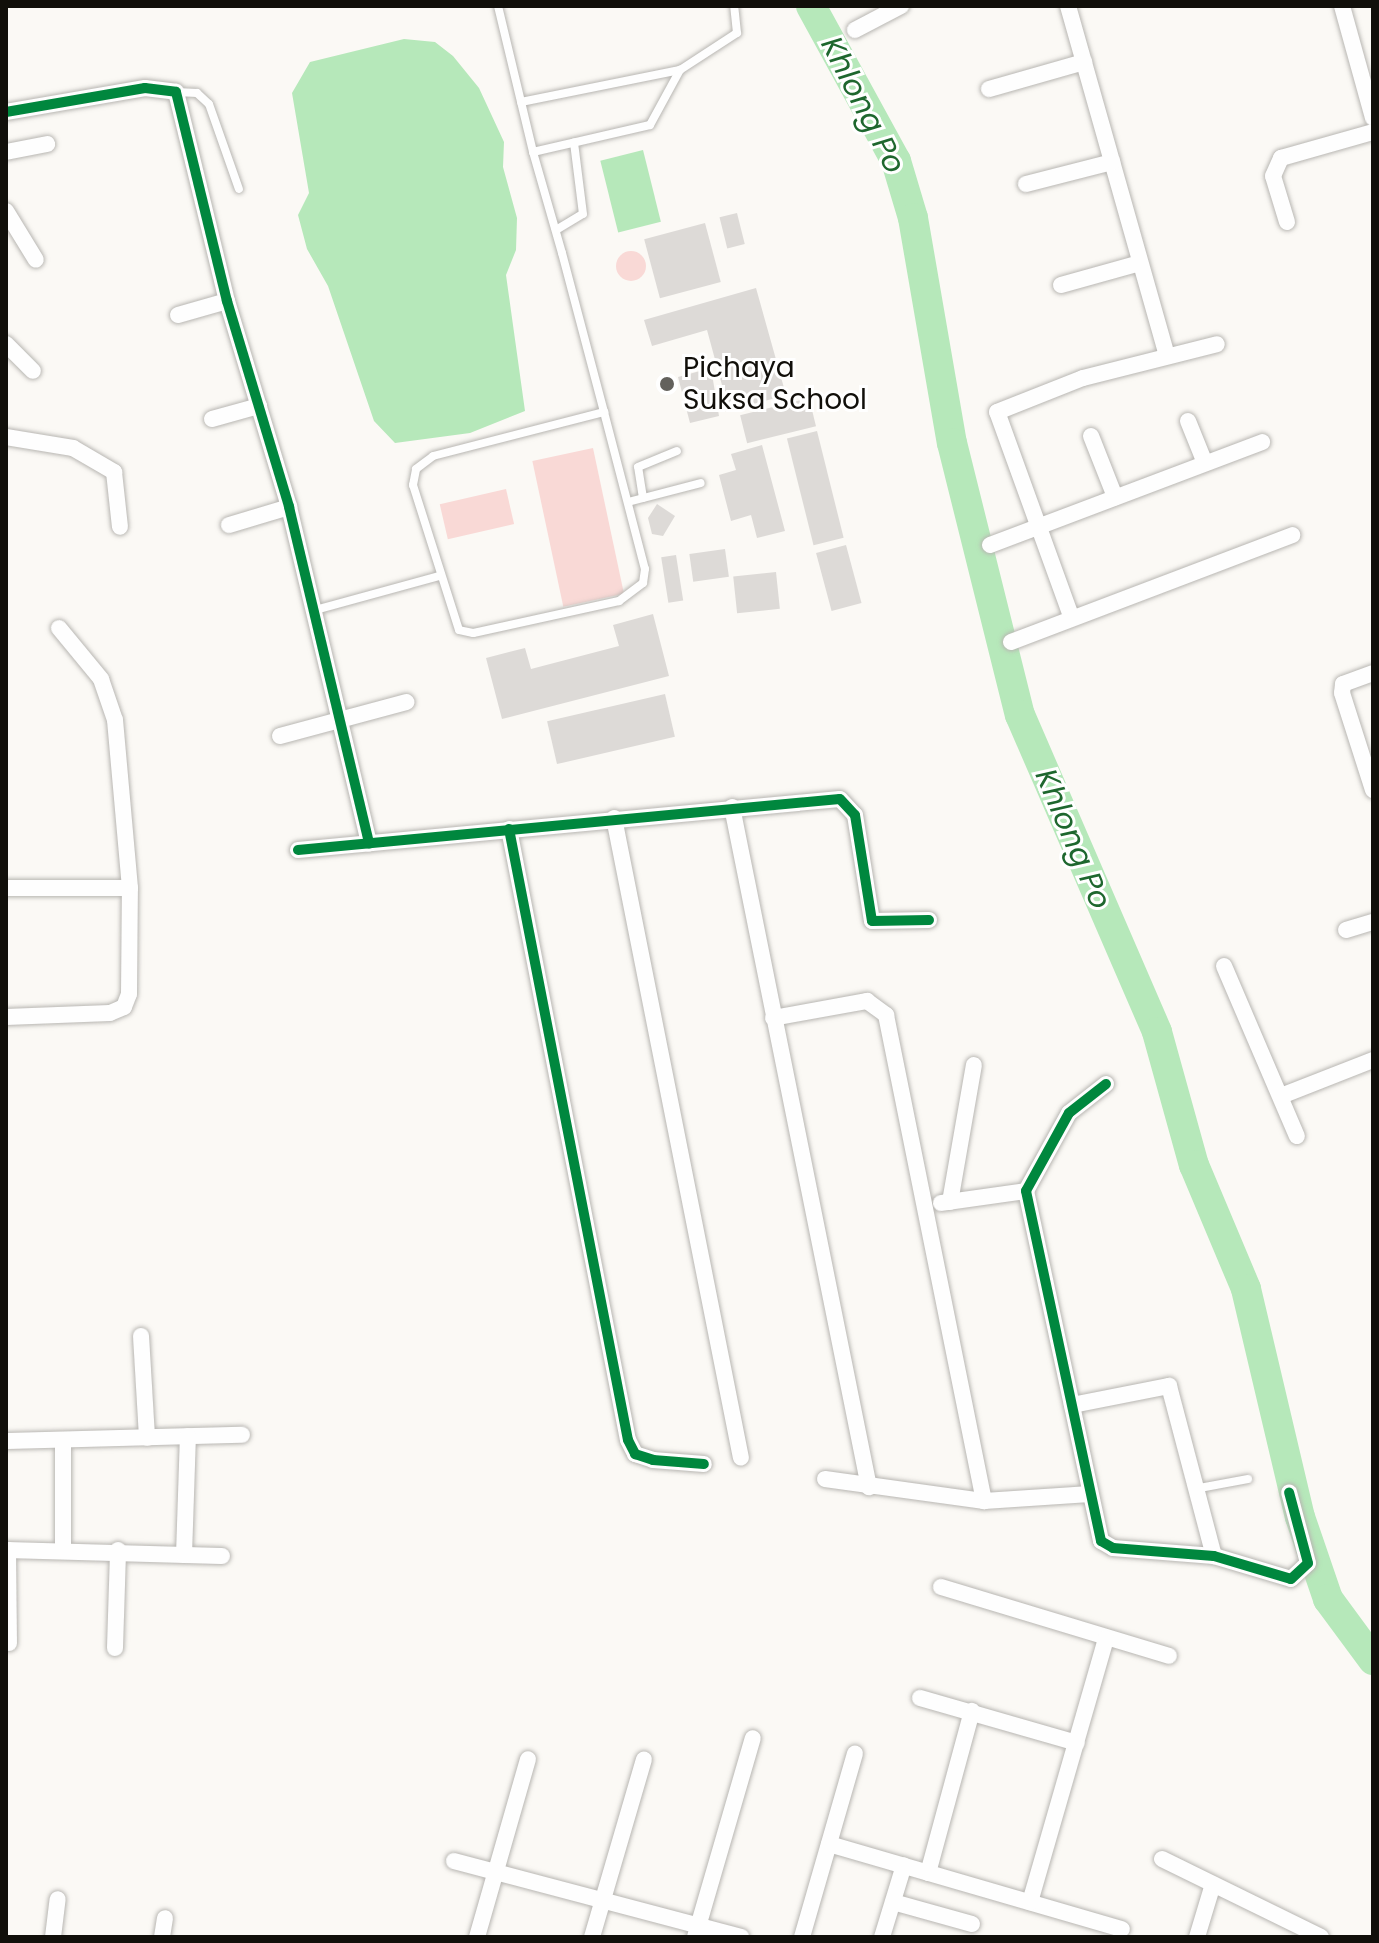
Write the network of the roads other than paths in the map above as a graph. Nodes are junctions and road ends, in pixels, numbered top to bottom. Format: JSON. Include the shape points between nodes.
{"nodes":[{"id":1,"x":498,"y":6,"type":"edge"},
{"id":2,"x":734,"y":6,"type":"edge"},
{"id":3,"x":901,"y":6,"type":"edge"},
{"id":4,"x":1068,"y":6,"type":"edge"},
{"id":5,"x":1342,"y":6,"type":"edge"},
{"id":6,"x":855,"y":30,"type":"dead end"},
{"id":7,"x":1084,"y":62,"type":"junction"},
{"id":8,"x":680,"y":70,"type":"junction"},
{"id":9,"x":989,"y":89,"type":"dead end"},
{"id":10,"x":176,"y":92,"type":"junction"},
{"id":11,"x":521,"y":102,"type":"junction"},
{"id":12,"x":6,"y":112,"type":"edge"},
{"id":13,"x":1373,"y":118,"type":"edge"},
{"id":14,"x":1373,"y":132,"type":"edge"},
{"id":15,"x":574,"y":143,"type":"junction"},
{"id":16,"x":47,"y":144,"type":"dead end"},
{"id":17,"x":6,"y":152,"type":"edge"},
{"id":18,"x":533,"y":152,"type":"junction"},
{"id":19,"x":1112,"y":162,"type":"junction"},
{"id":20,"x":1026,"y":184,"type":"dead end"},
{"id":21,"x":239,"y":189,"type":"dead end"},
{"id":22,"x":6,"y":211,"type":"edge"},
{"id":23,"x":1287,"y":222,"type":"dead end"},
{"id":24,"x":556,"y":230,"type":"junction"},
{"id":25,"x":36,"y":260,"type":"dead end"},
{"id":26,"x":1140,"y":263,"type":"junction"},
{"id":27,"x":1061,"y":285,"type":"dead end"},
{"id":28,"x":227,"y":301,"type":"junction"},
{"id":29,"x":178,"y":315,"type":"dead end"},
{"id":30,"x":6,"y":344,"type":"edge"},
{"id":31,"x":1217,"y":344,"type":"dead end"},
{"id":32,"x":1167,"y":355,"type":"junction"},
{"id":33,"x":33,"y":371,"type":"dead end"},
{"id":34,"x":259,"y":406,"type":"junction"},
{"id":35,"x":604,"y":412,"type":"junction"},
{"id":36,"x":212,"y":419,"type":"dead end"},
{"id":37,"x":1188,"y":421,"type":"dead end"},
{"id":38,"x":1091,"y":436,"type":"dead end"},
{"id":39,"x":6,"y":437,"type":"edge"},
{"id":40,"x":1262,"y":442,"type":"dead end"},
{"id":41,"x":677,"y":451,"type":"dead end"},
{"id":42,"x":1205,"y":463,"type":"junction"},
{"id":43,"x":701,"y":483,"type":"dead end"},
{"id":44,"x":1115,"y":497,"type":"junction"},
{"id":45,"x":643,"y":498,"type":"junction"},
{"id":46,"x":628,"y":502,"type":"junction"},
{"id":47,"x":289,"y":507,"type":"junction"},
{"id":48,"x":229,"y":525,"type":"dead end"},
{"id":49,"x":1039,"y":526,"type":"junction"},
{"id":50,"x":120,"y":527,"type":"dead end"},
{"id":51,"x":1292,"y":535,"type":"dead end"},
{"id":52,"x":990,"y":545,"type":"dead end"},
{"id":53,"x":439,"y":576,"type":"junction"},
{"id":54,"x":315,"y":610,"type":"junction"},
{"id":55,"x":1071,"y":616,"type":"junction"},
{"id":56,"x":59,"y":628,"type":"dead end"},
{"id":57,"x":1011,"y":642,"type":"dead end"},
{"id":58,"x":1373,"y":673,"type":"edge"},
{"id":59,"x":407,"y":702,"type":"dead end"},
{"id":60,"x":343,"y":719,"type":"junction"},
{"id":61,"x":280,"y":736,"type":"dead end"},
{"id":62,"x":1373,"y":790,"type":"edge"},
{"id":63,"x":732,"y":807,"type":"junction"},
{"id":64,"x":614,"y":818,"type":"junction"},
{"id":65,"x":509,"y":829,"type":"junction"},
{"id":66,"x":369,"y":844,"type":"junction"},
{"id":67,"x":298,"y":850,"type":"dead end"},
{"id":68,"x":6,"y":888,"type":"edge"},
{"id":69,"x":130,"y":888,"type":"junction"},
{"id":70,"x":929,"y":920,"type":"dead end"},
{"id":71,"x":1373,"y":922,"type":"edge"},
{"id":72,"x":1346,"y":930,"type":"dead end"},
{"id":73,"x":1224,"y":966,"type":"dead end"},
{"id":74,"x":6,"y":1017,"type":"edge"},
{"id":75,"x":773,"y":1018,"type":"junction"},
{"id":76,"x":1373,"y":1060,"type":"edge"},
{"id":77,"x":974,"y":1065,"type":"dead end"},
{"id":78,"x":1106,"y":1084,"type":"dead end"},
{"id":79,"x":1281,"y":1096,"type":"junction"},
{"id":80,"x":1297,"y":1136,"type":"dead end"},
{"id":81,"x":1026,"y":1191,"type":"junction"},
{"id":82,"x":950,"y":1202,"type":"junction"},
{"id":83,"x":924,"y":1206,"type":"junction"},
{"id":84,"x":141,"y":1336,"type":"dead end"},
{"id":85,"x":1072,"y":1405,"type":"junction"},
{"id":86,"x":242,"y":1435,"type":"dead end"},
{"id":87,"x":188,"y":1436,"type":"junction"},
{"id":88,"x":147,"y":1438,"type":"junction"},
{"id":89,"x":63,"y":1440,"type":"junction"},
{"id":90,"x":6,"y":1441,"type":"edge"},
{"id":91,"x":741,"y":1458,"type":"dead end"},
{"id":92,"x":704,"y":1464,"type":"dead end"},
{"id":93,"x":825,"y":1479,"type":"dead end"},
{"id":94,"x":1248,"y":1479,"type":"dead end"},
{"id":95,"x":869,"y":1487,"type":"junction"},
{"id":96,"x":1194,"y":1489,"type":"junction"},
{"id":97,"x":1289,"y":1492,"type":"dead end"},
{"id":98,"x":1090,"y":1494,"type":"junction"},
{"id":99,"x":984,"y":1501,"type":"junction"},
{"id":100,"x":7,"y":1550,"type":"edge"},
{"id":101,"x":63,"y":1550,"type":"junction"},
{"id":102,"x":118,"y":1550,"type":"junction"},
{"id":103,"x":184,"y":1555,"type":"junction"},
{"id":104,"x":222,"y":1556,"type":"dead end"},
{"id":105,"x":1214,"y":1556,"type":"junction"},
{"id":106,"x":941,"y":1587,"type":"dead end"},
{"id":107,"x":1106,"y":1639,"type":"junction"},
{"id":108,"x":9,"y":1643,"type":"dead end"},
{"id":109,"x":115,"y":1648,"type":"dead end"},
{"id":110,"x":1169,"y":1656,"type":"dead end"},
{"id":111,"x":920,"y":1698,"type":"dead end"},
{"id":112,"x":972,"y":1711,"type":"junction"},
{"id":113,"x":753,"y":1738,"type":"dead end"},
{"id":114,"x":1077,"y":1743,"type":"junction"},
{"id":115,"x":855,"y":1753,"type":"dead end"},
{"id":116,"x":528,"y":1759,"type":"dead end"},
{"id":117,"x":644,"y":1759,"type":"dead end"},
{"id":118,"x":829,"y":1844,"type":"junction"},
{"id":119,"x":1162,"y":1859,"type":"dead end"},
{"id":120,"x":454,"y":1861,"type":"dead end"},
{"id":121,"x":904,"y":1865,"type":"junction"},
{"id":122,"x":496,"y":1872,"type":"junction"},
{"id":123,"x":928,"y":1873,"type":"junction"},
{"id":124,"x":1213,"y":1884,"type":"junction"},
{"id":125,"x":58,"y":1899,"type":"dead end"},
{"id":126,"x":603,"y":1901,"type":"junction"},
{"id":127,"x":893,"y":1902,"type":"junction"},
{"id":128,"x":1030,"y":1902,"type":"junction"},
{"id":129,"x":165,"y":1918,"type":"dead end"},
{"id":130,"x":972,"y":1924,"type":"dead end"},
{"id":131,"x":1122,"y":1929,"type":"dead end"},
{"id":132,"x":697,"y":1931,"type":"edge"},
{"id":133,"x":53,"y":1937,"type":"edge"},
{"id":134,"x":162,"y":1937,"type":"edge"},
{"id":135,"x":477,"y":1937,"type":"edge"},
{"id":136,"x":592,"y":1937,"type":"edge"},
{"id":137,"x":741,"y":1937,"type":"edge"},
{"id":138,"x":802,"y":1937,"type":"edge"},
{"id":139,"x":882,"y":1937,"type":"edge"},
{"id":140,"x":1197,"y":1937,"type":"edge"},
{"id":141,"x":1321,"y":1937,"type":"edge"}],
"edges":[{"from":1,"to":11,"type":"lane"},
{"from":2,"to":8,"type":"lane","via":[[737,33]]},
{"from":3,"to":6,"type":"street"},
{"from":4,"to":7,"type":"street"},
{"from":5,"to":13,"type":"street"},
{"from":7,"to":9,"type":"street"},
{"from":7,"to":19,"type":"street"},
{"from":8,"to":11,"type":"lane"},
{"from":8,"to":15,"type":"lane","via":[[650,125]]},
{"from":10,"to":12,"type":"street","via":[[145,88]]},
{"from":10,"to":21,"type":"lane","via":[[197,93],[209,104]]},
{"from":10,"to":28,"type":"street"},
{"from":11,"to":18,"type":"lane"},
{"from":14,"to":23,"type":"street","via":[[1281,158],[1273,176]]},
{"from":15,"to":18,"type":"lane"},
{"from":15,"to":24,"type":"lane","via":[[583,214]]},
{"from":16,"to":17,"type":"street"},
{"from":18,"to":24,"type":"lane"},
{"from":19,"to":20,"type":"street"},
{"from":19,"to":26,"type":"street"},
{"from":22,"to":25,"type":"street"},
{"from":24,"to":35,"type":"lane"},
{"from":26,"to":27,"type":"street"},
{"from":26,"to":32,"type":"street"},
{"from":28,"to":29,"type":"street"},
{"from":28,"to":34,"type":"street"},
{"from":30,"to":33,"type":"street"},
{"from":31,"to":32,"type":"street"},
{"from":32,"to":49,"type":"street","via":[[997,412]]},
{"from":34,"to":36,"type":"street"},
{"from":34,"to":47,"type":"street"},
{"from":35,"to":46,"type":"lane"},
{"from":35,"to":53,"type":"lane","via":[[433,456],[416,469],[413,485]]},
{"from":37,"to":42,"type":"street"},
{"from":38,"to":44,"type":"street"},
{"from":39,"to":50,"type":"street","via":[[73,448],[114,472]]},
{"from":40,"to":42,"type":"street"},
{"from":41,"to":45,"type":"lane","via":[[638,467]]},
{"from":42,"to":44,"type":"street"},
{"from":43,"to":45,"type":"lane"},
{"from":44,"to":49,"type":"street"},
{"from":45,"to":46,"type":"lane"},
{"from":46,"to":53,"type":"lane","via":[[643,583],[619,601],[473,633],[459,630]]},
{"from":47,"to":48,"type":"street"},
{"from":47,"to":54,"type":"street"},
{"from":49,"to":52,"type":"street"},
{"from":49,"to":55,"type":"street"},
{"from":51,"to":55,"type":"street"},
{"from":53,"to":54,"type":"lane"},
{"from":54,"to":60,"type":"street"},
{"from":55,"to":57,"type":"street"},
{"from":56,"to":69,"type":"street","via":[[101,679],[115,720]]},
{"from":58,"to":62,"type":"street","via":[[1343,684],[1342,693]]},
{"from":59,"to":60,"type":"street"},
{"from":60,"to":61,"type":"street"},
{"from":60,"to":66,"type":"street"},
{"from":63,"to":64,"type":"street"},
{"from":63,"to":70,"type":"street","via":[[847,802],[872,921]]},
{"from":63,"to":75,"type":"street"},
{"from":64,"to":65,"type":"street"},
{"from":64,"to":91,"type":"street"},
{"from":65,"to":66,"type":"street"},
{"from":65,"to":92,"type":"street","via":[[628,1440],[635,1454],[653,1460]]},
{"from":66,"to":67,"type":"street"},
{"from":68,"to":69,"type":"street"},
{"from":69,"to":74,"type":"street","via":[[124,1007]]},
{"from":71,"to":72,"type":"street"},
{"from":73,"to":79,"type":"street"},
{"from":75,"to":83,"type":"street","via":[[879,1003]]},
{"from":75,"to":95,"type":"street"},
{"from":76,"to":79,"type":"street"},
{"from":77,"to":82,"type":"street"},
{"from":78,"to":81,"type":"street","via":[[1069,1113]]},
{"from":79,"to":80,"type":"street"},
{"from":81,"to":82,"type":"street"},
{"from":81,"to":85,"type":"street"},
{"from":82,"to":83,"type":"street"},
{"from":83,"to":99,"type":"street"},
{"from":84,"to":88,"type":"street"},
{"from":85,"to":96,"type":"street","via":[[1169,1386]]},
{"from":85,"to":98,"type":"street"},
{"from":86,"to":87,"type":"street"},
{"from":87,"to":88,"type":"street"},
{"from":87,"to":103,"type":"street"},
{"from":88,"to":89,"type":"street"},
{"from":89,"to":90,"type":"street"},
{"from":89,"to":101,"type":"street"},
{"from":93,"to":95,"type":"street"},
{"from":94,"to":96,"type":"lane"},
{"from":95,"to":99,"type":"street"},
{"from":96,"to":105,"type":"street"},
{"from":97,"to":105,"type":"street","via":[[1308,1563],[1302,1573],[1267,1577]]},
{"from":98,"to":99,"type":"street"},
{"from":98,"to":105,"type":"street","via":[[1107,1547]]},
{"from":100,"to":101,"type":"street"},
{"from":100,"to":108,"type":"street"},
{"from":101,"to":102,"type":"street"},
{"from":102,"to":103,"type":"street"},
{"from":102,"to":109,"type":"street"},
{"from":103,"to":104,"type":"street"},
{"from":106,"to":107,"type":"street"},
{"from":107,"to":110,"type":"street"},
{"from":107,"to":114,"type":"street"},
{"from":111,"to":112,"type":"street"},
{"from":112,"to":114,"type":"street"},
{"from":112,"to":123,"type":"street"},
{"from":113,"to":132,"type":"street"},
{"from":114,"to":128,"type":"street"},
{"from":115,"to":118,"type":"street"},
{"from":116,"to":122,"type":"street"},
{"from":117,"to":126,"type":"street"},
{"from":118,"to":121,"type":"street"},
{"from":118,"to":138,"type":"street"},
{"from":119,"to":124,"type":"street"},
{"from":120,"to":122,"type":"street"},
{"from":121,"to":123,"type":"street"},
{"from":121,"to":127,"type":"street"},
{"from":122,"to":126,"type":"street"},
{"from":122,"to":135,"type":"street"},
{"from":123,"to":128,"type":"street"},
{"from":124,"to":140,"type":"street"},
{"from":124,"to":141,"type":"street"},
{"from":125,"to":133,"type":"street"},
{"from":126,"to":132,"type":"street"},
{"from":126,"to":136,"type":"street"},
{"from":127,"to":130,"type":"street"},
{"from":127,"to":139,"type":"street"},
{"from":128,"to":131,"type":"street"},
{"from":129,"to":134,"type":"street"},
{"from":132,"to":137,"type":"street"}]}
